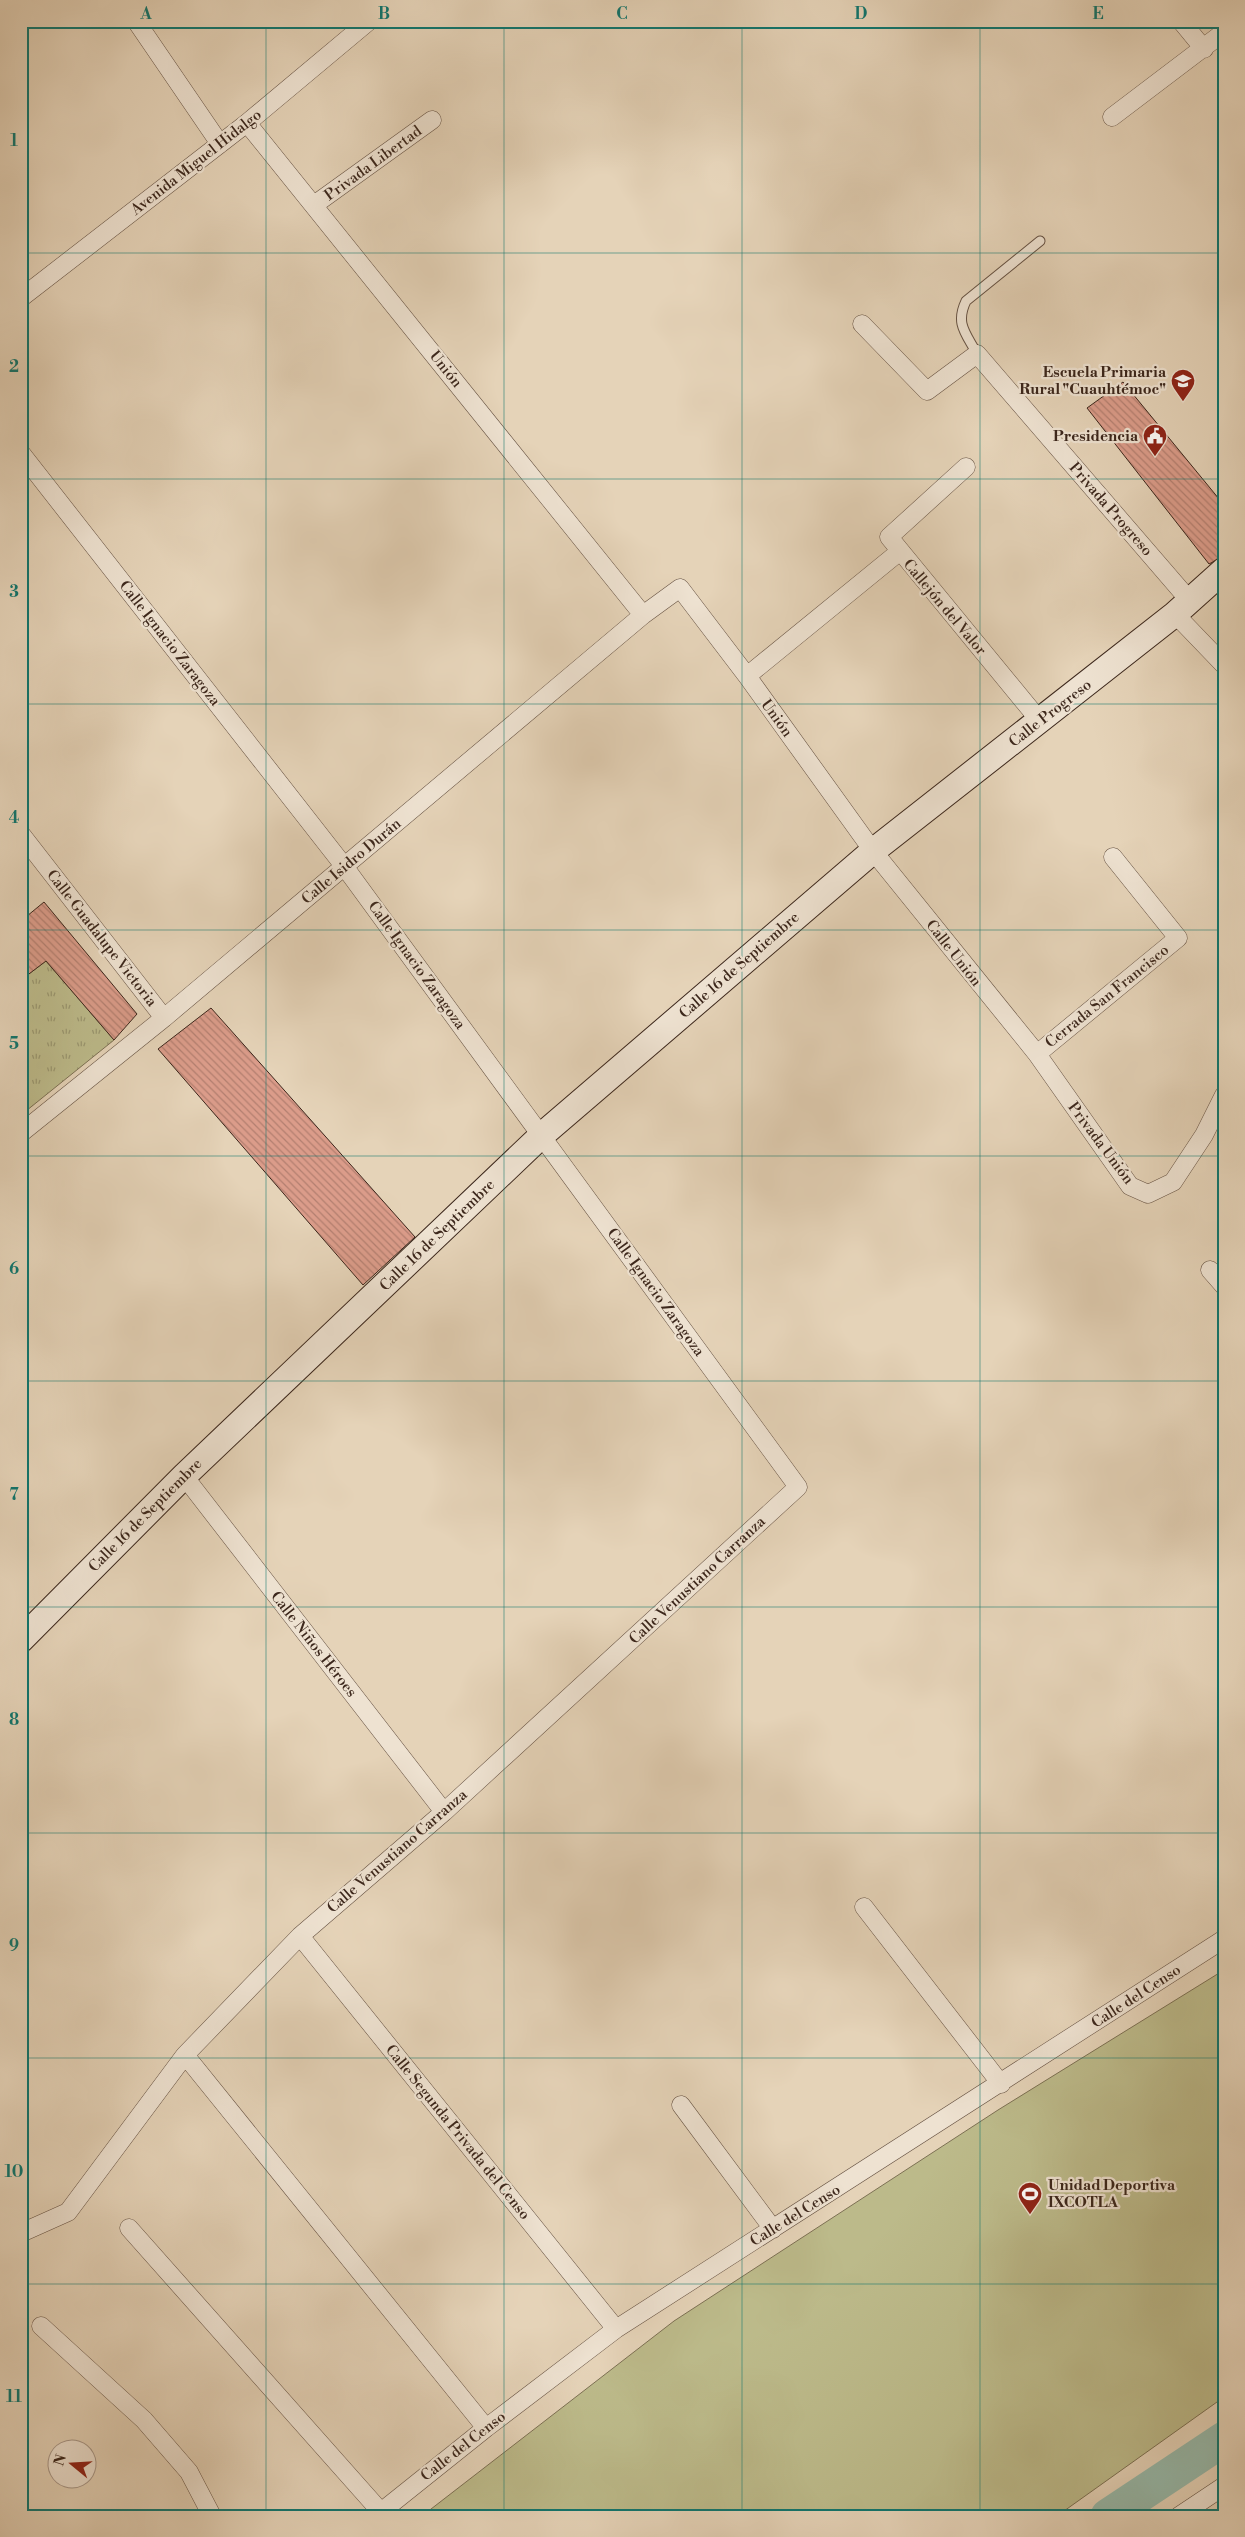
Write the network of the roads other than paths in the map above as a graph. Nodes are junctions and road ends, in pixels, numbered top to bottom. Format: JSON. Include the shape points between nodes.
{"nodes":[{"id":1,"x":136,"y":21,"type":"edge"},
{"id":2,"x":369,"y":21,"type":"edge"},
{"id":3,"x":1181,"y":21,"type":"edge"},
{"id":4,"x":1224,"y":32,"type":"edge"},
{"id":5,"x":1204,"y":49,"type":"junction"},
{"id":6,"x":1112,"y":117,"type":"dead end"},
{"id":7,"x":432,"y":120,"type":"dead end"},
{"id":8,"x":247,"y":123,"type":"junction"},
{"id":9,"x":220,"y":144,"type":"junction"},
{"id":10,"x":314,"y":205,"type":"junction"},
{"id":11,"x":1040,"y":241,"type":"dead end"},
{"id":12,"x":21,"y":298,"type":"edge"},
{"id":13,"x":862,"y":324,"type":"dead end"},
{"id":14,"x":977,"y":354,"type":"junction"},
{"id":15,"x":21,"y":453,"type":"edge"},
{"id":16,"x":966,"y":467,"type":"dead end"},
{"id":17,"x":899,"y":552,"type":"junction"},
{"id":18,"x":1224,"y":570,"type":"edge"},
{"id":19,"x":680,"y":588,"type":"joint"},
{"id":20,"x":1182,"y":608,"type":"junction"},
{"id":21,"x":644,"y":615,"type":"junction"},
{"id":22,"x":1224,"y":666,"type":"edge"},
{"id":23,"x":747,"y":676,"type":"junction"},
{"id":24,"x":1040,"y":721,"type":"junction"},
{"id":25,"x":21,"y":834,"type":"edge"},
{"id":26,"x":873,"y":851,"type":"junction"},
{"id":27,"x":1113,"y":857,"type":"dead end"},
{"id":28,"x":344,"y":866,"type":"junction"},
{"id":29,"x":164,"y":1018,"type":"junction"},
{"id":30,"x":1037,"y":1054,"type":"junction"},
{"id":31,"x":1224,"y":1095,"type":"edge"},
{"id":32,"x":21,"y":1133,"type":"edge"},
{"id":33,"x":542,"y":1135,"type":"junction"},
{"id":34,"x":1210,"y":1270,"type":"dead end"},
{"id":35,"x":1224,"y":1286,"type":"edge"},
{"id":36,"x":184,"y":1476,"type":"junction"},
{"id":37,"x":798,"y":1487,"type":"joint"},
{"id":38,"x":21,"y":1640,"type":"edge"},
{"id":39,"x":444,"y":1812,"type":"junction"},
{"id":40,"x":864,"y":1907,"type":"dead end"},
{"id":41,"x":300,"y":1936,"type":"junction"},
{"id":42,"x":1224,"y":1939,"type":"edge"},
{"id":43,"x":185,"y":2055,"type":"junction"},
{"id":44,"x":1001,"y":2084,"type":"junction"},
{"id":45,"x":681,"y":2105,"type":"dead end"},
{"id":46,"x":129,"y":2228,"type":"dead end"},
{"id":47,"x":773,"y":2229,"type":"junction"},
{"id":48,"x":21,"y":2234,"type":"edge"},
{"id":49,"x":41,"y":2326,"type":"dead end"},
{"id":50,"x":616,"y":2329,"type":"junction"},
{"id":51,"x":486,"y":2428,"type":"junction"},
{"id":52,"x":1224,"y":2486,"type":"edge"},
{"id":53,"x":378,"y":2514,"type":"edge"},
{"id":54,"x":212,"y":2516,"type":"edge"},
{"id":55,"x":1179,"y":2516,"type":"edge"}],
"edges":[{"from":1,"to":9,"type":"street"},
{"from":2,"to":8,"type":"street","name":"Avenida Miguel Hidalgo"},
{"from":3,"to":5,"type":"street"},
{"from":4,"to":5,"type":"street"},
{"from":5,"to":6,"type":"street"},
{"from":7,"to":10,"type":"street","name":"Privada Libertad"},
{"from":8,"to":9,"type":"street","name":"Avenida Miguel Hidalgo"},
{"from":8,"to":10,"type":"street","name":"Unión"},
{"from":9,"to":12,"type":"street","name":"Avenida Miguel Hidalgo"},
{"from":10,"to":21,"type":"street","name":"Unión"},
{"from":11,"to":14,"type":"lane","via":[[966,301],[959,314],[960,322]]},
{"from":13,"to":14,"type":"street","via":[[927,391]]},
{"from":14,"to":20,"type":"street","name":"Privada Progreso"},
{"from":15,"to":28,"type":"street","name":"Calle Ignacio Zaragoza"},
{"from":16,"to":17,"type":"street","via":[[889,537]]},
{"from":17,"to":23,"type":"street","name":"Callejón del Valor"},
{"from":17,"to":24,"type":"street","name":"Callejón del Valor"},
{"from":18,"to":20,"type":"street","name":"Calle Progreso"},
{"from":19,"to":21,"type":"street","name":"Calle Isidro Durán"},
{"from":19,"to":23,"type":"street","name":"Unión"},
{"from":20,"to":22,"type":"street","name":"Privada Progreso"},
{"from":20,"to":24,"type":"street","name":"Calle Progreso"},
{"from":21,"to":28,"type":"street","name":"Calle Isidro Durán"},
{"from":23,"to":26,"type":"street","name":"Unión"},
{"from":24,"to":26,"type":"street","name":"Calle Progreso"},
{"from":25,"to":29,"type":"street","name":"Calle Guadalupe Victoria"},
{"from":26,"to":30,"type":"street","name":"Calle Unión"},
{"from":26,"to":33,"type":"street","name":"Calle 16 de Septiembre"},
{"from":27,"to":30,"type":"street","name":"Cerrada San Francisco","via":[[1178,938]]},
{"from":28,"to":29,"type":"street","name":"Calle Isidro Durán"},
{"from":28,"to":33,"type":"street","name":"Calle Ignacio Zaragoza"},
{"from":29,"to":32,"type":"street","name":"Calle Isidro Durán"},
{"from":30,"to":31,"type":"street","name":"Privada Unión","via":[[1130,1186],[1148,1194],[1173,1182],[1204,1135]]},
{"from":33,"to":36,"type":"street","name":"Calle 16 de Septiembre"},
{"from":33,"to":37,"type":"street","name":"Calle Ignacio Zaragoza"},
{"from":34,"to":35,"type":"street"},
{"from":36,"to":38,"type":"street","name":"Calle 16 de Septiembre"},
{"from":36,"to":39,"type":"street","name":"Calle Niños Héroes"},
{"from":37,"to":39,"type":"street","name":"Calle Venustiano Carranza"},
{"from":39,"to":41,"type":"street","name":"Calle Venustiano Carranza"},
{"from":40,"to":44,"type":"street"},
{"from":41,"to":43,"type":"street","name":"Calle Venustiano Carranza"},
{"from":41,"to":50,"type":"street","name":"Calle Segunda Privada del Censo"},
{"from":42,"to":44,"type":"street","name":"Calle del Censo"},
{"from":43,"to":48,"type":"street","name":"Calle Venustiano Carranza","via":[[68,2212]]},
{"from":43,"to":51,"type":"street"},
{"from":44,"to":47,"type":"street","name":"Calle del Censo"},
{"from":45,"to":47,"type":"street"},
{"from":46,"to":53,"type":"street","name":"Calle del Censo"},
{"from":47,"to":50,"type":"street","name":"Calle del Censo"},
{"from":49,"to":54,"type":"street","via":[[144,2420],[189,2472]]},
{"from":50,"to":51,"type":"street","name":"Calle del Censo"},
{"from":51,"to":53,"type":"street","name":"Calle del Censo"},
{"from":52,"to":55,"type":"street"}]}
